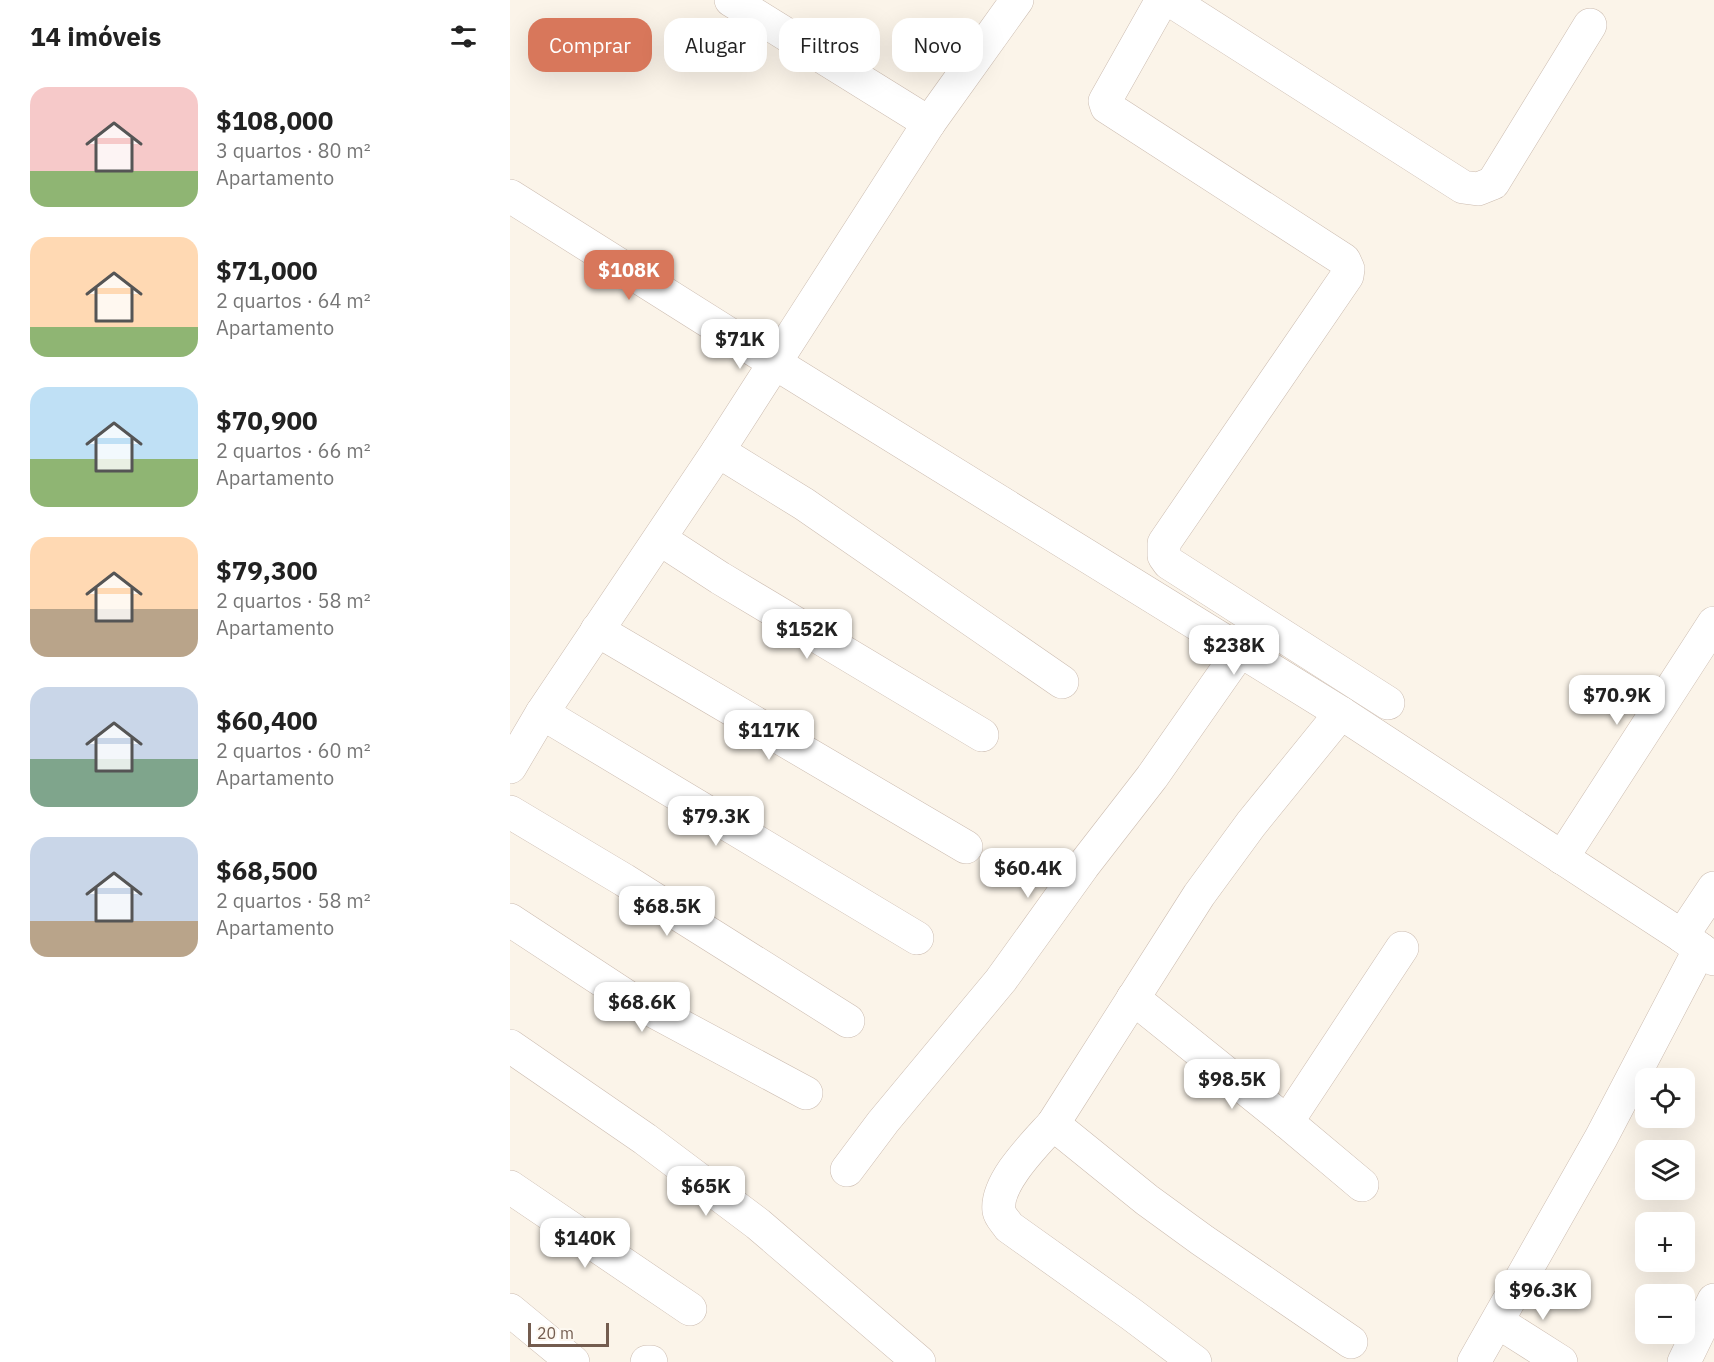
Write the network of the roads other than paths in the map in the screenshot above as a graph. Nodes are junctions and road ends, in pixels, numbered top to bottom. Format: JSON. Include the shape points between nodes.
{"nodes":[{"id":1,"x":731,"y":0,"type":"edge"},
{"id":2,"x":1162,"y":0,"type":"edge"},
{"id":3,"x":1170,"y":0,"type":"edge"},
{"id":4,"x":1011,"y":2,"type":"edge"},
{"id":5,"x":1590,"y":25,"type":"dead end"},
{"id":6,"x":929,"y":123,"type":"junction"},
{"id":7,"x":510,"y":196,"type":"edge"},
{"id":8,"x":775,"y":363,"type":"junction"},
{"id":9,"x":718,"y":451,"type":"junction"},
{"id":10,"x":660,"y":539,"type":"junction"},
{"id":11,"x":1714,"y":623,"type":"edge"},
{"id":12,"x":597,"y":630,"type":"junction"},
{"id":13,"x":1240,"y":651,"type":"junction"},
{"id":14,"x":1062,"y":682,"type":"dead end"},
{"id":15,"x":1388,"y":703,"type":"dead end"},
{"id":16,"x":1341,"y":712,"type":"junction"},
{"id":17,"x":528,"y":721,"type":"edge"},
{"id":18,"x":982,"y":735,"type":"dead end"},
{"id":19,"x":510,"y":767,"type":"edge"},
{"id":20,"x":510,"y":812,"type":"edge"},
{"id":21,"x":966,"y":847,"type":"dead end"},
{"id":22,"x":1562,"y":858,"type":"junction"},
{"id":23,"x":1714,"y":888,"type":"edge"},
{"id":24,"x":510,"y":920,"type":"edge"},
{"id":25,"x":917,"y":938,"type":"dead end"},
{"id":26,"x":1402,"y":948,"type":"dead end"},
{"id":27,"x":1699,"y":948,"type":"edge"},
{"id":28,"x":1133,"y":998,"type":"junction"},
{"id":29,"x":848,"y":1021,"type":"dead end"},
{"id":30,"x":510,"y":1046,"type":"edge"},
{"id":31,"x":806,"y":1093,"type":"dead end"},
{"id":32,"x":1287,"y":1122,"type":"junction"},
{"id":33,"x":1053,"y":1124,"type":"junction"},
{"id":34,"x":847,"y":1170,"type":"dead end"},
{"id":35,"x":1362,"y":1185,"type":"dead end"},
{"id":36,"x":510,"y":1187,"type":"edge"},
{"id":37,"x":1714,"y":1300,"type":"edge"},
{"id":38,"x":690,"y":1309,"type":"dead end"},
{"id":39,"x":510,"y":1310,"type":"edge"},
{"id":40,"x":1498,"y":1322,"type":"junction"},
{"id":41,"x":1351,"y":1342,"type":"dead end"},
{"id":42,"x":573,"y":1362,"type":"edge"},
{"id":43,"x":919,"y":1362,"type":"edge"},
{"id":44,"x":1195,"y":1362,"type":"edge"},
{"id":45,"x":1474,"y":1362,"type":"edge"},
{"id":46,"x":1561,"y":1362,"type":"edge"},
{"id":47,"x":1684,"y":1362,"type":"edge"}],
"edges":[{"from":1,"to":6,"type":"street"},
{"from":2,"to":15,"type":"street","via":[[1105,101],[1107,107],[1344,260],[1348,269],[1347,276],[1164,543],[1164,556],[1169,563]]},
{"from":3,"to":5,"type":"street","via":[[1463,187],[1478,189],[1493,183]]},
{"from":4,"to":6,"type":"street"},
{"from":6,"to":8,"type":"street"},
{"from":7,"to":8,"type":"street"},
{"from":8,"to":9,"type":"street"},
{"from":8,"to":13,"type":"street"},
{"from":9,"to":10,"type":"street"},
{"from":9,"to":14,"type":"street","via":[[823,516]]},
{"from":10,"to":12,"type":"street"},
{"from":10,"to":18,"type":"street"},
{"from":11,"to":22,"type":"street"},
{"from":12,"to":17,"type":"street"},
{"from":12,"to":21,"type":"street"},
{"from":13,"to":16,"type":"street"},
{"from":13,"to":34,"type":"street","via":[[1001,980]]},
{"from":16,"to":22,"type":"street"},
{"from":16,"to":28,"type":"street","via":[[1198,895]]},
{"from":17,"to":19,"type":"street"},
{"from":17,"to":25,"type":"street"},
{"from":20,"to":29,"type":"street"},
{"from":22,"to":27,"type":"street"},
{"from":23,"to":27,"type":"street"},
{"from":24,"to":31,"type":"street","via":[[629,998]]},
{"from":26,"to":32,"type":"street"},
{"from":27,"to":40,"type":"street","via":[[1601,1138]]},
{"from":28,"to":32,"type":"street"},
{"from":28,"to":33,"type":"street"},
{"from":30,"to":43,"type":"street","via":[[645,1139],[758,1224]]},
{"from":32,"to":35,"type":"street"},
{"from":33,"to":41,"type":"street","via":[[1147,1200]]},
{"from":33,"to":44,"type":"street","via":[[1008,1180],[999,1199],[999,1214],[1009,1227]]},
{"from":36,"to":38,"type":"street"},
{"from":37,"to":47,"type":"street"},
{"from":39,"to":42,"type":"street"},
{"from":40,"to":45,"type":"street"},
{"from":40,"to":46,"type":"street"}]}
